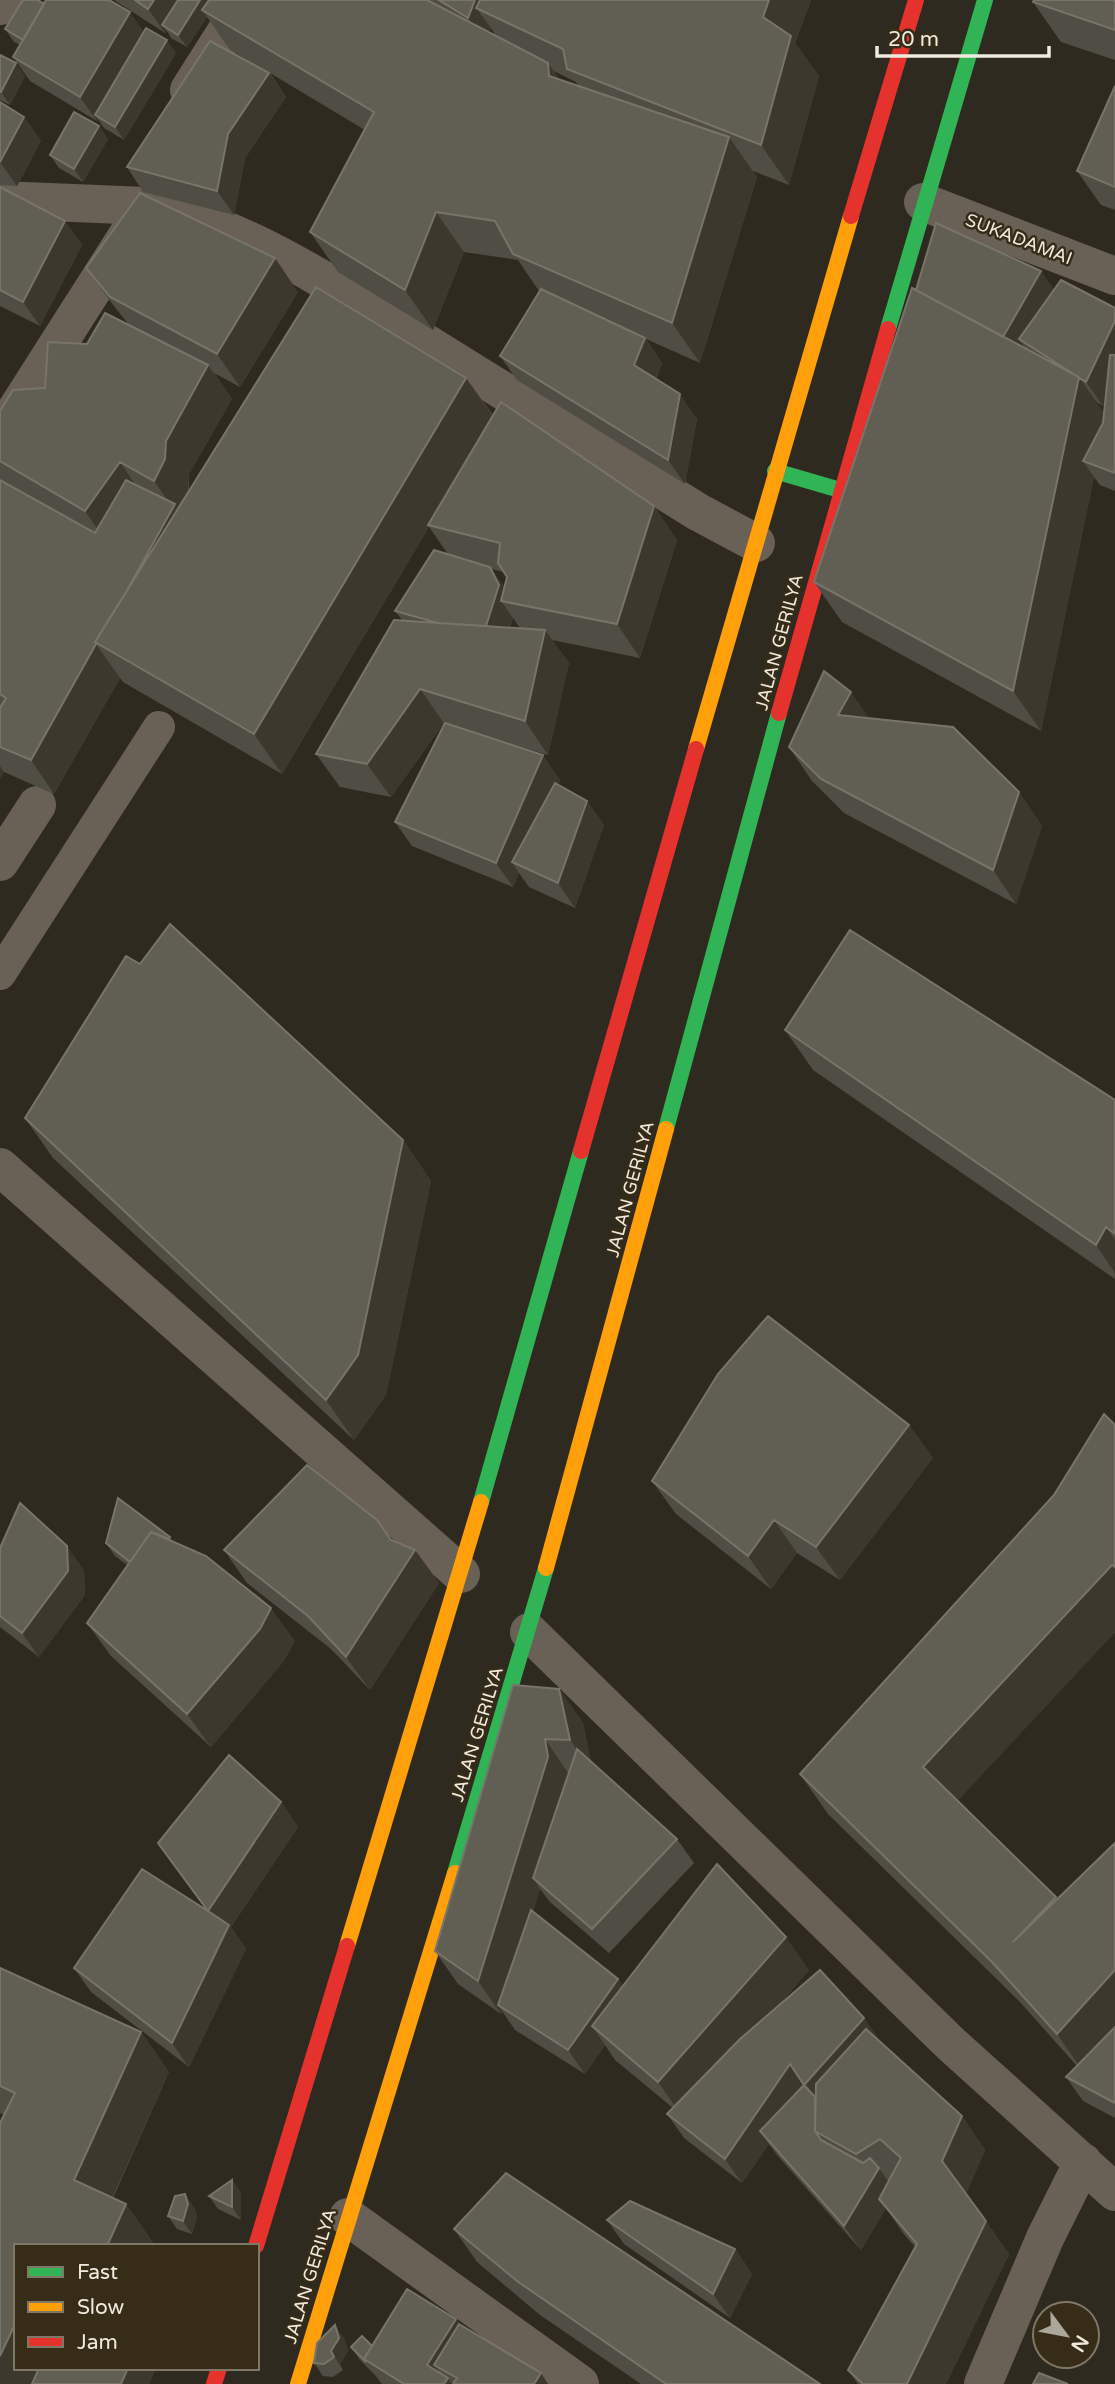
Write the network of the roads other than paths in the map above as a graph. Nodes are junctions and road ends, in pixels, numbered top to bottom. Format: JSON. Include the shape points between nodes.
{"nodes":[{"id":1,"x":4,"y":0,"type":"edge"},
{"id":2,"x":246,"y":0,"type":"edge"},
{"id":3,"x":916,"y":0,"type":"edge"},
{"id":4,"x":985,"y":0,"type":"edge"},
{"id":5,"x":0,"y":6,"type":"edge"},
{"id":6,"x":167,"y":125,"type":"edge"},
{"id":7,"x":133,"y":194,"type":"junction"},
{"id":8,"x":0,"y":200,"type":"edge"},
{"id":9,"x":923,"y":202,"type":"junction"},
{"id":10,"x":1115,"y":276,"type":"edge"},
{"id":11,"x":0,"y":435,"type":"edge"},
{"id":12,"x":775,"y":471,"type":"junction"},
{"id":13,"x":840,"y":491,"type":"junction"},
{"id":14,"x":756,"y":543,"type":"junction"},
{"id":15,"x":159,"y":727,"type":"dead end"},
{"id":16,"x":37,"y":805,"type":"dead end"},
{"id":17,"x":0,"y":862,"type":"edge"},
{"id":18,"x":0,"y":974,"type":"edge"},
{"id":19,"x":0,"y":1167,"type":"edge"},
{"id":20,"x":461,"y":1574,"type":"junction"},
{"id":21,"x":529,"y":1632,"type":"junction"},
{"id":22,"x":1083,"y":2162,"type":"junction"},
{"id":23,"x":1115,"y":2192,"type":"edge"},
{"id":24,"x":348,"y":2217,"type":"junction"},
{"id":25,"x":257,"y":2244,"type":"edge"},
{"id":26,"x":298,"y":2384,"type":"edge"},
{"id":27,"x":580,"y":2384,"type":"edge"},
{"id":28,"x":983,"y":2384,"type":"edge"}],
"edges":[{"from":1,"to":5,"type":"street"},
{"from":2,"to":6,"type":"street"},
{"from":3,"to":12,"type":"highway"},
{"from":4,"to":9,"type":"highway","name":"JALAN GERILYA"},
{"from":7,"to":8,"type":"street"},
{"from":7,"to":11,"type":"street"},
{"from":7,"to":14,"type":"street","via":[[233,231],[338,289],[698,512]]},
{"from":9,"to":10,"type":"street","name":"SUKADAMAI"},
{"from":9,"to":13,"type":"highway","name":"JALAN GERILYA"},
{"from":12,"to":13,"type":"highway"},
{"from":12,"to":14,"type":"highway"},
{"from":13,"to":21,"type":"highway","name":"JALAN GERILYA"},
{"from":14,"to":20,"type":"highway"},
{"from":15,"to":18,"type":"lane"},
{"from":16,"to":17,"type":"street"},
{"from":19,"to":20,"type":"street"},
{"from":20,"to":25,"type":"highway"},
{"from":21,"to":22,"type":"street","via":[[951,2044]]},
{"from":21,"to":24,"type":"highway","name":"JALAN GERILYA"},
{"from":22,"to":23,"type":"street"},
{"from":22,"to":28,"type":"street"},
{"from":24,"to":26,"type":"highway","name":"JALAN GERILYA"},
{"from":24,"to":27,"type":"street"}]}
